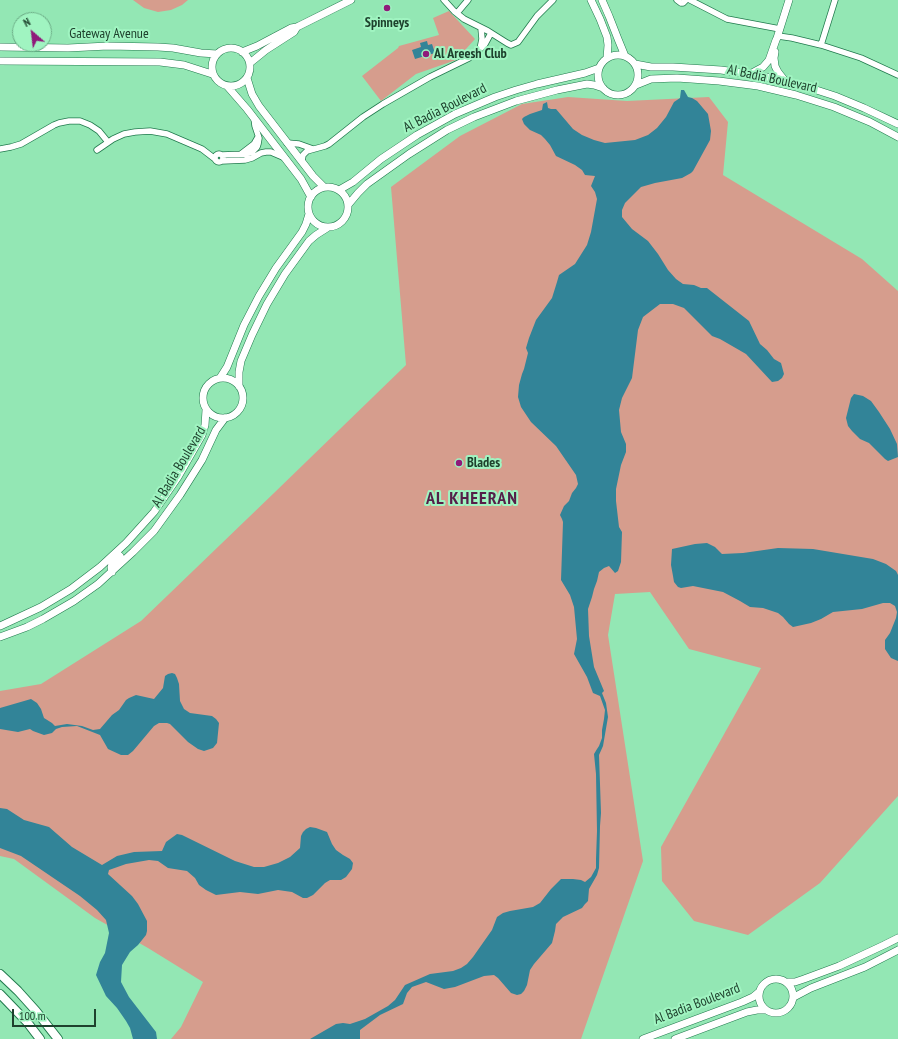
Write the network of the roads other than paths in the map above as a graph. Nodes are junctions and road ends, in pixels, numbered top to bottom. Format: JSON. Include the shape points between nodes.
{"nodes":[{"id":1,"x":351,"y":0,"type":"edge"},
{"id":2,"x":444,"y":0,"type":"edge"},
{"id":3,"x":468,"y":0,"type":"edge"},
{"id":4,"x":553,"y":0,"type":"edge"},
{"id":5,"x":590,"y":0,"type":"edge"},
{"id":6,"x":602,"y":0,"type":"edge"},
{"id":7,"x":677,"y":0,"type":"edge"},
{"id":8,"x":686,"y":0,"type":"edge"},
{"id":9,"x":690,"y":0,"type":"edge"},
{"id":10,"x":789,"y":0,"type":"edge"},
{"id":11,"x":835,"y":0,"type":"edge"},
{"id":12,"x":457,"y":13,"type":"junction"},
{"id":13,"x":297,"y":27,"type":"junction"},
{"id":14,"x":482,"y":28,"type":"junction"},
{"id":15,"x":780,"y":29,"type":"junction"},
{"id":16,"x":491,"y":33,"type":"junction"},
{"id":17,"x":778,"y":37,"type":"junction"},
{"id":18,"x":821,"y":45,"type":"junction"},
{"id":19,"x":0,"y":47,"type":"edge"},
{"id":20,"x":480,"y":49,"type":"junction"},
{"id":21,"x":242,"y":52,"type":"junction"},
{"id":22,"x":217,"y":54,"type":"junction"},
{"id":23,"x":625,"y":56,"type":"junction"},
{"id":24,"x":606,"y":58,"type":"junction"},
{"id":25,"x":0,"y":61,"type":"edge"},
{"id":26,"x":250,"y":63,"type":"junction"},
{"id":27,"x":635,"y":64,"type":"junction"},
{"id":28,"x":599,"y":68,"type":"junction"},
{"id":29,"x":212,"y":74,"type":"junction"},
{"id":30,"x":750,"y":74,"type":"junction"},
{"id":31,"x":898,"y":75,"type":"edge"},
{"id":32,"x":247,"y":78,"type":"junction"},
{"id":33,"x":785,"y":81,"type":"junction"},
{"id":34,"x":636,"y":85,"type":"junction"},
{"id":35,"x":227,"y":86,"type":"junction"},
{"id":36,"x":603,"y":88,"type":"junction"},
{"id":37,"x":254,"y":118,"type":"junction"},
{"id":38,"x":898,"y":124,"type":"edge"},
{"id":39,"x":898,"y":137,"type":"edge"},
{"id":40,"x":108,"y":142,"type":"junction"},
{"id":41,"x":288,"y":143,"type":"junction"},
{"id":42,"x":0,"y":149,"type":"edge"},
{"id":43,"x":313,"y":149,"type":"junction"},
{"id":44,"x":97,"y":150,"type":"dead end"},
{"id":45,"x":220,"y":157,"type":"junction"},
{"id":46,"x":285,"y":158,"type":"junction"},
{"id":47,"x":302,"y":161,"type":"junction"},
{"id":48,"x":324,"y":187,"type":"junction"},
{"id":49,"x":339,"y":190,"type":"junction"},
{"id":50,"x":310,"y":197,"type":"junction"},
{"id":51,"x":348,"y":205,"type":"junction"},
{"id":52,"x":309,"y":214,"type":"junction"},
{"id":53,"x":327,"y":228,"type":"junction"},
{"id":54,"x":220,"y":378,"type":"junction"},
{"id":55,"x":239,"y":386,"type":"junction"},
{"id":56,"x":206,"y":410,"type":"junction"},
{"id":57,"x":224,"y":418,"type":"junction"},
{"id":58,"x":126,"y":543,"type":"junction"},
{"id":59,"x":112,"y":572,"type":"junction"},
{"id":60,"x":0,"y":626,"type":"edge"},
{"id":61,"x":0,"y":637,"type":"edge"},
{"id":62,"x":898,"y":938,"type":"edge"},
{"id":63,"x":898,"y":950,"type":"edge"},
{"id":64,"x":0,"y":974,"type":"edge"},
{"id":65,"x":788,"y":982,"type":"junction"},
{"id":66,"x":759,"y":992,"type":"junction"},
{"id":67,"x":0,"y":994,"type":"edge"},
{"id":68,"x":794,"y":997,"type":"junction"},
{"id":69,"x":766,"y":1010,"type":"junction"},
{"id":70,"x":40,"y":1039,"type":"edge"},
{"id":71,"x":58,"y":1039,"type":"edge"},
{"id":72,"x":643,"y":1039,"type":"edge"},
{"id":73,"x":675,"y":1039,"type":"edge"}],
"edges":[{"from":1,"to":13,"type":"street"},
{"from":2,"to":12,"type":"street"},
{"from":3,"to":12,"type":"street"},
{"from":4,"to":16,"type":"street","via":[[516,44],[509,44]]},
{"from":5,"to":24,"type":"street","via":[[607,37]]},
{"from":6,"to":23,"type":"street"},
{"from":7,"to":8,"type":"street","via":[[681,3]]},
{"from":9,"to":15,"type":"street","via":[[727,20]]},
{"from":10,"to":15,"type":"street"},
{"from":11,"to":18,"type":"street"},
{"from":12,"to":14,"type":"street"},
{"from":13,"to":21,"type":"street"},
{"from":13,"to":26,"type":"street"},
{"from":14,"to":16,"type":"street"},
{"from":14,"to":20,"type":"street"},
{"from":15,"to":17,"type":"street"},
{"from":16,"to":20,"type":"street"},
{"from":17,"to":18,"type":"street"},
{"from":17,"to":30,"type":"street","via":[[767,62]]},
{"from":17,"to":33,"type":"street","via":[[774,62]]},
{"from":18,"to":31,"type":"street"},
{"from":19,"to":22,"type":"street","name":"Gateway Avenue","via":[[158,47]]},
{"from":20,"to":43,"type":"street","via":[[470,58],[436,74],[372,111],[329,144]]},
{"from":21,"to":22,"type":"street","via":[[226,48]]},
{"from":21,"to":26,"type":"street"},
{"from":22,"to":29,"type":"street","via":[[212,64]]},
{"from":23,"to":24,"type":"street","via":[[614,55]]},
{"from":23,"to":27,"type":"street"},
{"from":24,"to":28,"type":"street"},
{"from":25,"to":29,"type":"street","name":"Gateway Avenue","via":[[160,62],[184,65]]},
{"from":26,"to":32,"type":"street"},
{"from":27,"to":30,"type":"street","name":"Al Badia Boulevard"},
{"from":27,"to":34,"type":"street","via":[[638,77]]},
{"from":28,"to":36,"type":"street","via":[[599,81]]},
{"from":28,"to":49,"type":"street","name":"Al Badia Boulevard","via":[[516,90],[455,114],[411,139]]},
{"from":29,"to":35,"type":"street","via":[[218,82]]},
{"from":30,"to":33,"type":"street","name":"Al Badia Boulevard"},
{"from":32,"to":35,"type":"street","via":[[240,84]]},
{"from":32,"to":41,"type":"street","via":[[255,100]]},
{"from":33,"to":38,"type":"street","name":"Al Badia Boulevard","via":[[850,102]]},
{"from":34,"to":36,"type":"street","via":[[626,94],[618,95]]},
{"from":34,"to":39,"type":"street","name":"Al Badia Boulevard","via":[[651,79],[677,78],[758,86],[834,107]]},
{"from":35,"to":37,"type":"street"},
{"from":36,"to":51,"type":"street","name":"Al Badia Boulevard","via":[[587,84],[557,90],[502,106],[461,124],[421,145],[384,171]]},
{"from":37,"to":45,"type":"street","via":[[259,141],[257,147],[249,153]]},
{"from":37,"to":46,"type":"street"},
{"from":40,"to":42,"type":"street","via":[[100,131],[90,125],[69,120],[54,125],[21,144]]},
{"from":40,"to":44,"type":"street"},
{"from":40,"to":45,"type":"street","via":[[129,133],[150,131],[167,134],[209,150]]},
{"from":41,"to":43,"type":"street"},
{"from":41,"to":47,"type":"street"},
{"from":43,"to":47,"type":"street","via":[[303,155]]},
{"from":45,"to":46,"type":"street","via":[[247,160],[261,153],[271,152]]},
{"from":46,"to":50,"type":"street","via":[[301,179]]},
{"from":47,"to":48,"type":"street"},
{"from":48,"to":49,"type":"street"},
{"from":48,"to":50,"type":"street","via":[[316,190]]},
{"from":49,"to":51,"type":"street","via":[[344,194]]},
{"from":50,"to":52,"type":"street"},
{"from":51,"to":53,"type":"street","via":[[344,220],[336,226]]},
{"from":52,"to":53,"type":"street","via":[[318,225]]},
{"from":52,"to":54,"type":"street","via":[[302,232],[254,305]]},
{"from":53,"to":55,"type":"street","via":[[309,241],[267,304],[241,361]]},
{"from":54,"to":55,"type":"street","via":[[229,379]]},
{"from":54,"to":56,"type":"street","via":[[211,381],[204,389],[202,401]]},
{"from":55,"to":57,"type":"street","via":[[243,397],[241,407],[234,414]]},
{"from":56,"to":57,"type":"street","via":[[216,417]]},
{"from":56,"to":58,"type":"street","name":"Al Badia Boulevard","via":[[203,432],[178,477],[154,512]]},
{"from":57,"to":59,"type":"street","name":"Al Badia Boulevard","via":[[202,460],[172,507],[144,542]]},
{"from":58,"to":59,"type":"street","via":[[122,553],[112,564]]},
{"from":58,"to":60,"type":"street","name":"Al Badia Boulevard","via":[[71,589],[41,607]]},
{"from":59,"to":61,"type":"street","name":"Al Badia Boulevard","via":[[86,593],[58,610]]},
{"from":62,"to":65,"type":"street","via":[[839,966]]},
{"from":63,"to":68,"type":"street"},
{"from":64,"to":71,"type":"main road","via":[[36,1011]]},
{"from":65,"to":66,"type":"street","via":[[773,978],[764,984]]},
{"from":65,"to":68,"type":"street"},
{"from":66,"to":69,"type":"street","via":[[760,1002]]},
{"from":66,"to":72,"type":"street","name":"Al Badia Boulevard","via":[[742,1002]]},
{"from":67,"to":70,"type":"main road"},
{"from":68,"to":69,"type":"street","via":[[789,1007],[782,1012],[773,1013]]},
{"from":69,"to":73,"type":"street","name":"Al Badia Boulevard","via":[[747,1012]]}]}
